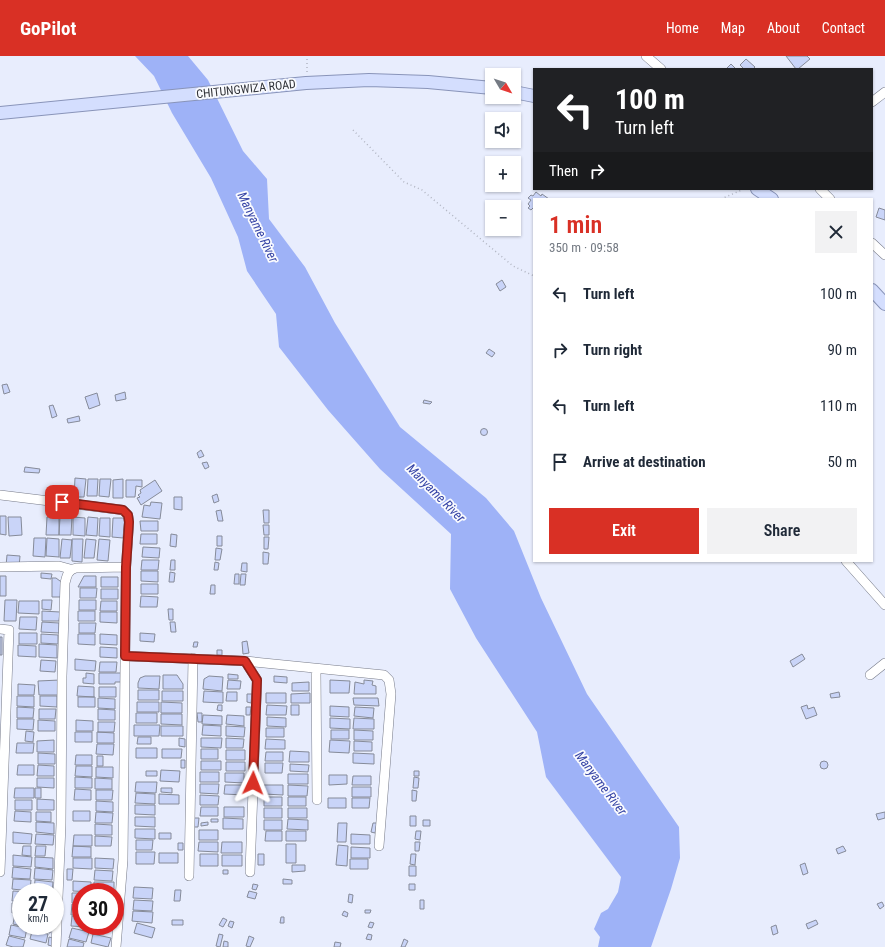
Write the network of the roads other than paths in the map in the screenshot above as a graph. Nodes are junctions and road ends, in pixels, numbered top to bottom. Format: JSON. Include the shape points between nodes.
{"nodes":[{"id":1,"x":646,"y":56,"type":"edge"},
{"id":2,"x":660,"y":68,"type":"edge"},
{"id":3,"x":485,"y":87,"type":"edge"},
{"id":4,"x":885,"y":92,"type":"edge"},
{"id":5,"x":521,"y":93,"type":"edge"},
{"id":6,"x":533,"y":96,"type":"edge"},
{"id":7,"x":873,"y":101,"type":"edge"},
{"id":8,"x":0,"y":113,"type":"edge"},
{"id":9,"x":758,"y":190,"type":"edge"},
{"id":10,"x":821,"y":190,"type":"edge"},
{"id":11,"x":770,"y":198,"type":"edge"},
{"id":12,"x":829,"y":198,"type":"edge"},
{"id":13,"x":873,"y":244,"type":"edge"},
{"id":14,"x":885,"y":255,"type":"edge"},
{"id":15,"x":873,"y":291,"type":"edge"},
{"id":16,"x":885,"y":304,"type":"edge"},
{"id":17,"x":0,"y":495,"type":"edge"},
{"id":18,"x":847,"y":562,"type":"edge"},
{"id":19,"x":0,"y":567,"type":"edge"},
{"id":20,"x":126,"y":567,"type":"junction"},
{"id":21,"x":70,"y":570,"type":"junction"},
{"id":22,"x":885,"y":604,"type":"edge"},
{"id":23,"x":0,"y":629,"type":"edge"},
{"id":24,"x":125,"y":656,"type":"junction"},
{"id":25,"x":193,"y":658,"type":"junction"},
{"id":26,"x":245,"y":661,"type":"junction"},
{"id":27,"x":885,"y":663,"type":"edge"},
{"id":28,"x":316,"y":669,"type":"junction"},
{"id":29,"x":870,"y":675,"type":"dead end"},
{"id":30,"x":3,"y":692,"type":"edge"},
{"id":31,"x":317,"y":800,"type":"dead end"},
{"id":32,"x":379,"y":846,"type":"dead end"},
{"id":33,"x":0,"y":872,"type":"edge"},
{"id":34,"x":250,"y":872,"type":"dead end"},
{"id":35,"x":189,"y":876,"type":"dead end"},
{"id":36,"x":56,"y":947,"type":"edge"},
{"id":37,"x":116,"y":947,"type":"edge"}],
"edges":[{"from":1,"to":2,"type":"street"},
{"from":3,"to":8,"type":"main road","name":"CHITUNGWIZA ROAD","via":[[368,80],[306,83]]},
{"from":4,"to":7,"type":"street"},
{"from":5,"to":6,"type":"main road"},
{"from":9,"to":11,"type":"main road"},
{"from":10,"to":12,"type":"street"},
{"from":13,"to":14,"type":"street"},
{"from":15,"to":16,"type":"main road"},
{"from":17,"to":20,"type":"street","via":[[123,510],[128,515],[129,522]]},
{"from":18,"to":22,"type":"street"},
{"from":19,"to":21,"type":"street","via":[[59,566]]},
{"from":20,"to":21,"type":"street"},
{"from":20,"to":24,"type":"street"},
{"from":21,"to":36,"type":"street","via":[[65,583]]},
{"from":23,"to":30,"type":"street","via":[[9,630]]},
{"from":24,"to":25,"type":"street"},
{"from":24,"to":37,"type":"street","via":[[123,860]]},
{"from":25,"to":26,"type":"street"},
{"from":25,"to":35,"type":"street"},
{"from":26,"to":28,"type":"street"},
{"from":26,"to":34,"type":"street","via":[[257,680]]},
{"from":27,"to":29,"type":"street"},
{"from":28,"to":31,"type":"street"},
{"from":28,"to":32,"type":"street","via":[[384,675],[389,680],[391,694]]},
{"from":30,"to":33,"type":"street"}]}
